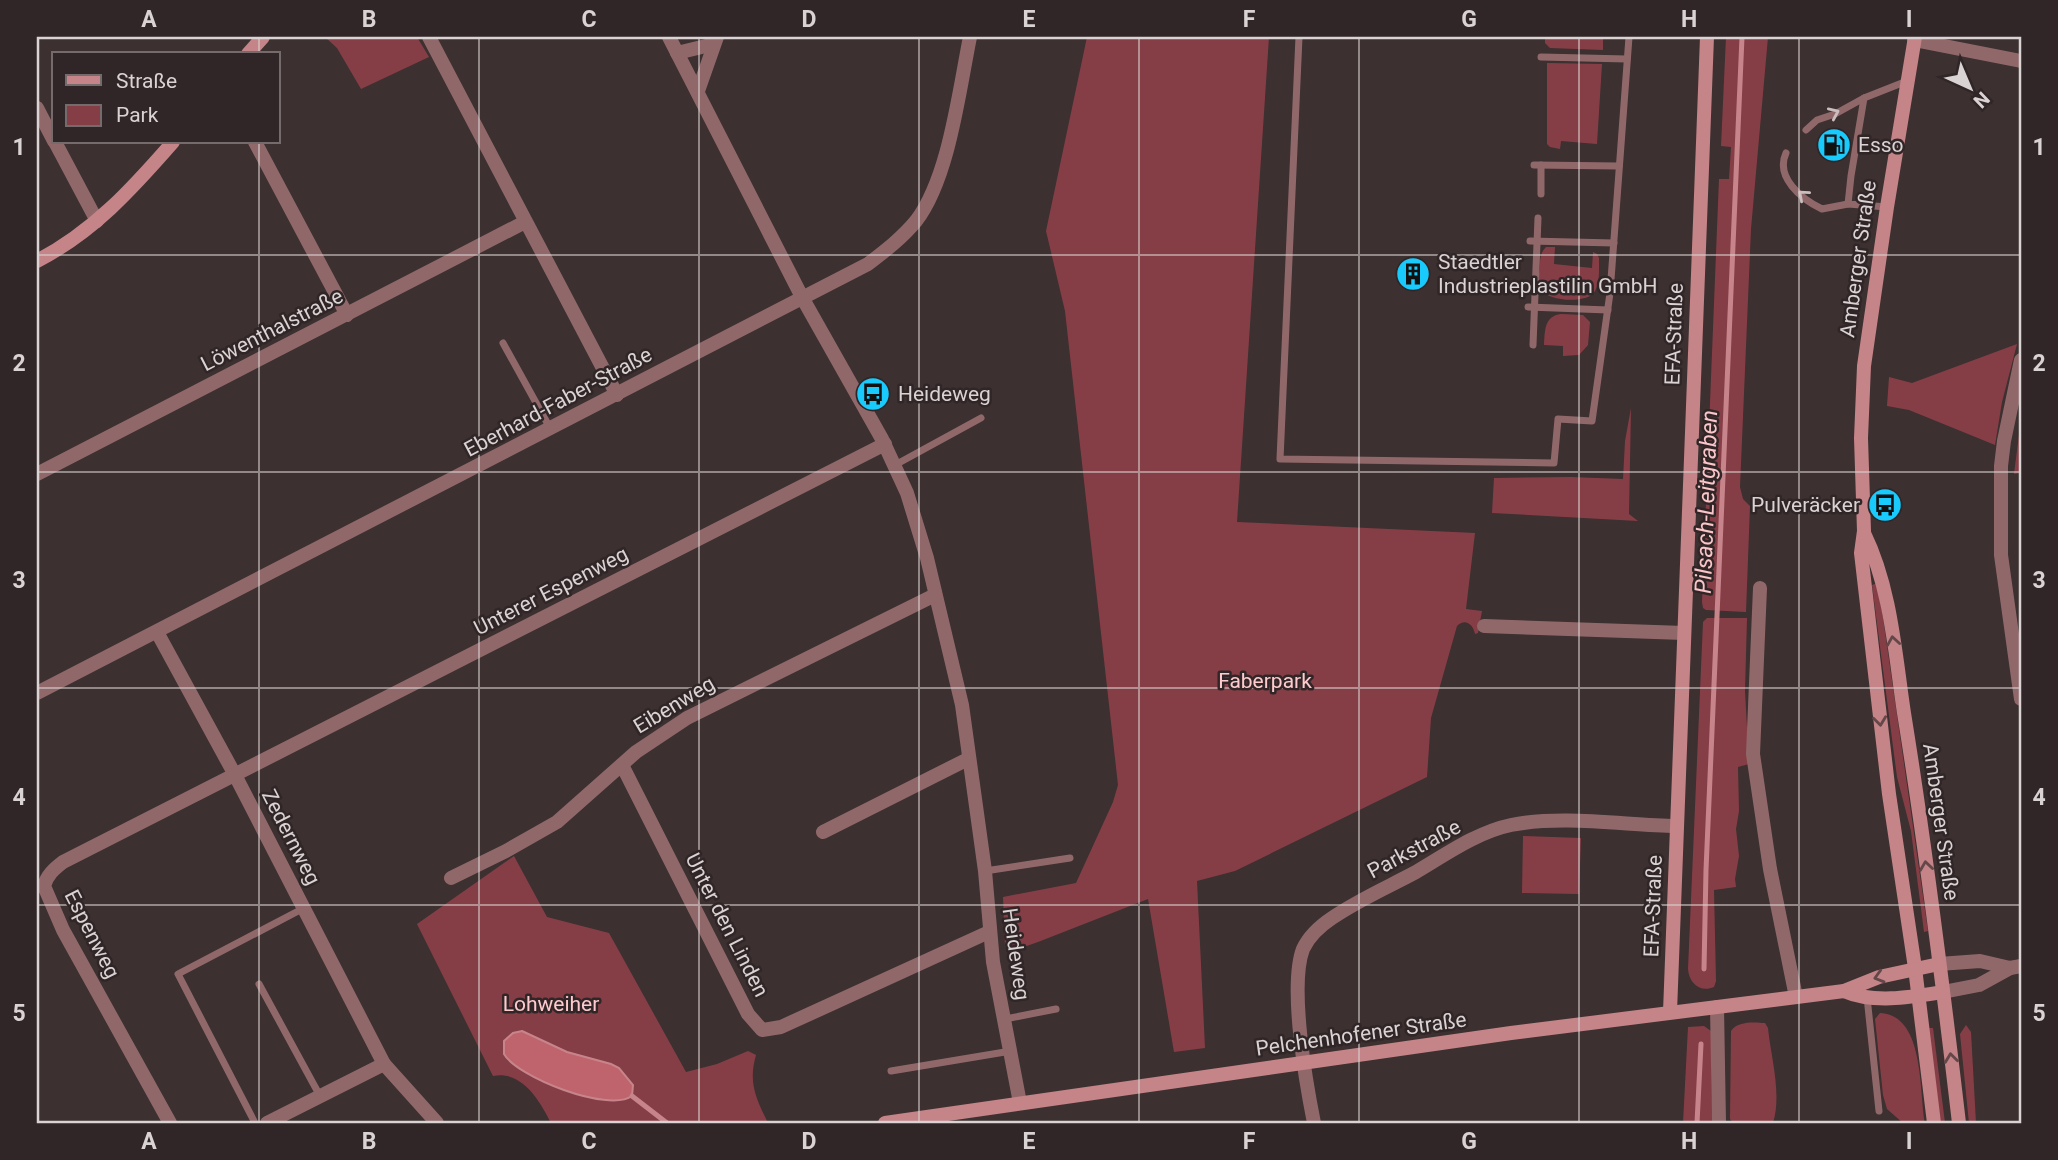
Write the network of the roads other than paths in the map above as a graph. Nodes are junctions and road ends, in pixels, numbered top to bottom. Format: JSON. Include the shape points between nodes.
{"nodes":[{"id":1,"x":263,"y":37,"type":"edge"},
{"id":2,"x":429,"y":37,"type":"edge"},
{"id":3,"x":669,"y":37,"type":"edge"},
{"id":4,"x":970,"y":37,"type":"edge"},
{"id":5,"x":1299,"y":37,"type":"edge"},
{"id":6,"x":1629,"y":37,"type":"edge"},
{"id":7,"x":1707,"y":37,"type":"edge"},
{"id":8,"x":1914,"y":39,"type":"edge"},
{"id":9,"x":716,"y":41,"type":"edge"},
{"id":10,"x":250,"y":52,"type":"edge"},
{"id":11,"x":677,"y":52,"type":"junction"},
{"id":12,"x":1541,"y":57,"type":"dead end"},
{"id":13,"x":1627,"y":60,"type":"junction"},
{"id":14,"x":2021,"y":61,"type":"edge"},
{"id":15,"x":1908,"y":81,"type":"junction"},
{"id":16,"x":698,"y":91,"type":"junction"},
{"id":17,"x":1864,"y":98,"type":"junction"},
{"id":18,"x":37,"y":108,"type":"edge"},
{"id":19,"x":1806,"y":130,"type":"dead end"},
{"id":20,"x":52,"y":136,"type":"edge"},
{"id":21,"x":57,"y":144,"type":"edge"},
{"id":22,"x":171,"y":144,"type":"edge"},
{"id":23,"x":256,"y":144,"type":"edge"},
{"id":24,"x":1786,"y":153,"type":"dead end"},
{"id":25,"x":1619,"y":166,"type":"junction"},
{"id":26,"x":1541,"y":194,"type":"dead end"},
{"id":27,"x":1848,"y":204,"type":"junction"},
{"id":28,"x":1887,"y":207,"type":"junction"},
{"id":29,"x":1538,"y":218,"type":"dead end"},
{"id":30,"x":97,"y":221,"type":"junction"},
{"id":31,"x":525,"y":222,"type":"junction"},
{"id":32,"x":1534,"y":241,"type":"junction"},
{"id":33,"x":1614,"y":243,"type":"junction"},
{"id":34,"x":37,"y":261,"type":"edge"},
{"id":35,"x":803,"y":299,"type":"junction"},
{"id":36,"x":1531,"y":308,"type":"junction"},
{"id":37,"x":1608,"y":310,"type":"junction"},
{"id":38,"x":347,"y":315,"type":"junction"},
{"id":39,"x":503,"y":343,"type":"dead end"},
{"id":40,"x":1533,"y":345,"type":"dead end"},
{"id":41,"x":2021,"y":360,"type":"edge"},
{"id":42,"x":617,"y":395,"type":"junction"},
{"id":43,"x":981,"y":418,"type":"dead end"},
{"id":44,"x":551,"y":429,"type":"junction"},
{"id":45,"x":885,"y":444,"type":"junction"},
{"id":46,"x":895,"y":465,"type":"junction"},
{"id":47,"x":37,"y":474,"type":"edge"},
{"id":48,"x":1864,"y":531,"type":"junction"},
{"id":49,"x":1760,"y":588,"type":"dead end"},
{"id":50,"x":935,"y":595,"type":"junction"},
{"id":51,"x":1484,"y":626,"type":"dead end"},
{"id":52,"x":157,"y":632,"type":"junction"},
{"id":53,"x":1684,"y":633,"type":"junction"},
{"id":54,"x":2019,"y":661,"type":"edge"},
{"id":55,"x":37,"y":694,"type":"edge"},
{"id":56,"x":2021,"y":699,"type":"edge"},
{"id":57,"x":968,"y":759,"type":"junction"},
{"id":58,"x":622,"y":765,"type":"junction"},
{"id":59,"x":235,"y":775,"type":"junction"},
{"id":60,"x":1676,"y":826,"type":"junction"},
{"id":61,"x":823,"y":832,"type":"dead end"},
{"id":62,"x":1070,"y":858,"type":"dead end"},
{"id":63,"x":985,"y":871,"type":"junction"},
{"id":64,"x":451,"y":878,"type":"dead end"},
{"id":65,"x":304,"y":908,"type":"junction"},
{"id":66,"x":989,"y":932,"type":"junction"},
{"id":67,"x":1939,"y":964,"type":"junction"},
{"id":68,"x":2016,"y":967,"type":"edge"},
{"id":69,"x":1915,"y":968,"type":"junction"},
{"id":70,"x":259,"y":984,"type":"dead end"},
{"id":71,"x":1844,"y":991,"type":"junction"},
{"id":72,"x":1943,"y":992,"type":"junction"},
{"id":73,"x":1867,"y":996,"type":"junction"},
{"id":74,"x":1918,"y":996,"type":"junction"},
{"id":75,"x":1796,"y":997,"type":"junction"},
{"id":76,"x":1717,"y":1007,"type":"junction"},
{"id":77,"x":1056,"y":1009,"type":"dead end"},
{"id":78,"x":1670,"y":1012,"type":"junction"},
{"id":79,"x":1005,"y":1019,"type":"junction"},
{"id":80,"x":1011,"y":1051,"type":"junction"},
{"id":81,"x":1304,"y":1063,"type":"junction"},
{"id":82,"x":384,"y":1064,"type":"junction"},
{"id":83,"x":891,"y":1071,"type":"dead end"},
{"id":84,"x":320,"y":1096,"type":"junction"},
{"id":85,"x":1020,"y":1103,"type":"junction"},
{"id":86,"x":1879,"y":1111,"type":"dead end"},
{"id":87,"x":170,"y":1123,"type":"edge"},
{"id":88,"x":255,"y":1123,"type":"edge"},
{"id":89,"x":267,"y":1123,"type":"edge"},
{"id":90,"x":438,"y":1123,"type":"edge"},
{"id":91,"x":885,"y":1123,"type":"edge"},
{"id":92,"x":1314,"y":1123,"type":"edge"},
{"id":93,"x":1719,"y":1123,"type":"edge"},
{"id":94,"x":1934,"y":1123,"type":"edge"},
{"id":95,"x":1959,"y":1123,"type":"edge"}],
"edges":[{"from":1,"to":10,"type":"main road"},
{"from":2,"to":31,"type":"street"},
{"from":3,"to":11,"type":"street","name":"Heideweg"},
{"from":4,"to":35,"type":"street","name":"Eberhard-Faber-Straße","via":[[943,165],[926,206],[895,244]]},
{"from":5,"to":37,"type":"lane","via":[[1280,459],[1554,463],[1558,419],[1592,421]]},
{"from":6,"to":13,"type":"lane"},
{"from":7,"to":53,"type":"main road","name":"EFA-Straße"},
{"from":8,"to":14,"type":"street"},
{"from":8,"to":15,"type":"main road","name":"Amberger Straße"},
{"from":9,"to":11,"type":"street"},
{"from":9,"to":16,"type":"street"},
{"from":11,"to":16,"type":"street","name":"Heideweg"},
{"from":12,"to":13,"type":"lane"},
{"from":13,"to":25,"type":"lane"},
{"from":15,"to":17,"type":"lane"},
{"from":15,"to":28,"type":"main road","name":"Amberger Straße"},
{"from":16,"to":35,"type":"street","name":"Heideweg"},
{"from":19,"to":17,"type":"lane","one_way":true},
{"from":17,"to":27,"type":"lane"},
{"from":18,"to":20,"type":"street"},
{"from":21,"to":30,"type":"street"},
{"from":22,"to":30,"type":"main road"},
{"from":23,"to":38,"type":"street"},
{"from":27,"to":24,"type":"lane","one_way":true,"via":[[1822,209],[1803,197],[1784,175]]},
{"from":25,"to":26,"type":"lane","via":[[1538,165]]},
{"from":25,"to":33,"type":"lane"},
{"from":27,"to":28,"type":"lane"},
{"from":28,"to":48,"type":"main road","name":"Amberger Straße","via":[[1863,388],[1860,479]]},
{"from":29,"to":32,"type":"lane"},
{"from":30,"to":34,"type":"main road"},
{"from":31,"to":38,"type":"street","name":"Löwenthalstraße"},
{"from":31,"to":42,"type":"street"},
{"from":32,"to":33,"type":"lane"},
{"from":32,"to":36,"type":"lane"},
{"from":33,"to":37,"type":"lane"},
{"from":35,"to":42,"type":"street","name":"Eberhard-Faber-Straße"},
{"from":35,"to":45,"type":"street","name":"Heideweg"},
{"from":36,"to":37,"type":"lane"},
{"from":36,"to":40,"type":"lane"},
{"from":38,"to":47,"type":"street","name":"Löwenthalstraße"},
{"from":39,"to":44,"type":"lane"},
{"from":41,"to":54,"type":"street","via":[[2001,466],[2001,555]]},
{"from":42,"to":44,"type":"street","name":"Eberhard-Faber-Straße"},
{"from":43,"to":46,"type":"lane"},
{"from":44,"to":52,"type":"street","name":"Eberhard-Faber-Straße"},
{"from":45,"to":46,"type":"street","name":"Heideweg"},
{"from":45,"to":59,"type":"street","name":"Unterer Espenweg"},
{"from":46,"to":50,"type":"street","name":"Heideweg"},
{"from":67,"to":48,"type":"main road","name":"Amberger Straße","one_way":true,"via":[[1882,577]]},
{"from":48,"to":69,"type":"main road","name":"Amberger Straße","one_way":true,"via":[[1863,581]]},
{"from":49,"to":75,"type":"street","via":[[1752,754]]},
{"from":50,"to":57,"type":"street","name":"Heideweg","via":[[961,705]]},
{"from":50,"to":58,"type":"street","name":"Eibenweg","via":[[687,718]]},
{"from":51,"to":53,"type":"street"},
{"from":52,"to":55,"type":"street","name":"Eberhard-Faber-Straße"},
{"from":52,"to":59,"type":"street","name":"Zedernweg"},
{"from":53,"to":60,"type":"main road","name":"EFA-Straße"},
{"from":54,"to":56,"type":"street"},
{"from":57,"to":61,"type":"street"},
{"from":57,"to":63,"type":"street","name":"Heideweg"},
{"from":58,"to":64,"type":"street","name":"Eibenweg","via":[[557,822]]},
{"from":58,"to":66,"type":"street","name":"Unter den Linden","via":[[748,1014],[762,1030],[781,1027]]},
{"from":59,"to":65,"type":"street","name":"Zedernweg"},
{"from":59,"to":87,"type":"street","name":"Espenweg","via":[[63,862],[44,886],[63,930]]},
{"from":60,"to":78,"type":"main road","name":"EFA-Straße"},
{"from":60,"to":81,"type":"street","name":"Parkstraße","via":[[1566,822],[1501,828],[1331,919],[1308,940],[1298,970]]},
{"from":62,"to":63,"type":"lane"},
{"from":63,"to":66,"type":"street","name":"Heideweg"},
{"from":65,"to":82,"type":"street","name":"Zedernweg"},
{"from":65,"to":88,"type":"lane","via":[[178,974]]},
{"from":66,"to":79,"type":"street","name":"Heideweg"},
{"from":67,"to":68,"type":"street","via":[[1980,961]]},
{"from":67,"to":69,"type":"main road","name":"Pelchenhofener Straße"},
{"from":67,"to":72,"type":"main road","name":"Amberger Straße"},
{"from":68,"to":72,"type":"street","via":[[1979,985]]},
{"from":69,"to":71,"type":"main road","name":"Pelchenhofener Straße","one_way":true},
{"from":69,"to":74,"type":"main road","name":"Amberger Straße"},
{"from":70,"to":84,"type":"lane"},
{"from":71,"to":73,"type":"main road","name":"Pelchenhofener Straße"},
{"from":71,"to":75,"type":"main road","name":"Pelchenhofener Straße"},
{"from":72,"to":74,"type":"main road","name":"Pelchenhofener Straße"},
{"from":95,"to":72,"type":"main road","name":"Amberger Straße","one_way":true},
{"from":73,"to":74,"type":"main road","name":"Pelchenhofener Straße"},
{"from":73,"to":86,"type":"lane"},
{"from":74,"to":94,"type":"main road","name":"Amberger Straße"},
{"from":75,"to":76,"type":"main road","name":"Pelchenhofener Straße"},
{"from":76,"to":78,"type":"main road","name":"Pelchenhofener Straße"},
{"from":76,"to":93,"type":"street"},
{"from":77,"to":79,"type":"lane"},
{"from":78,"to":81,"type":"main road","name":"Pelchenhofener Straße"},
{"from":79,"to":80,"type":"street","name":"Heideweg"},
{"from":80,"to":83,"type":"lane"},
{"from":80,"to":85,"type":"street","name":"Heideweg"},
{"from":81,"to":85,"type":"main road","name":"Pelchenhofener Straße"},
{"from":81,"to":92,"type":"street","name":"Parkstraße"},
{"from":82,"to":84,"type":"street"},
{"from":82,"to":90,"type":"street","name":"Zedernweg"},
{"from":84,"to":89,"type":"street"},
{"from":85,"to":91,"type":"main road","name":"Pelchenhofener Straße"}]}
